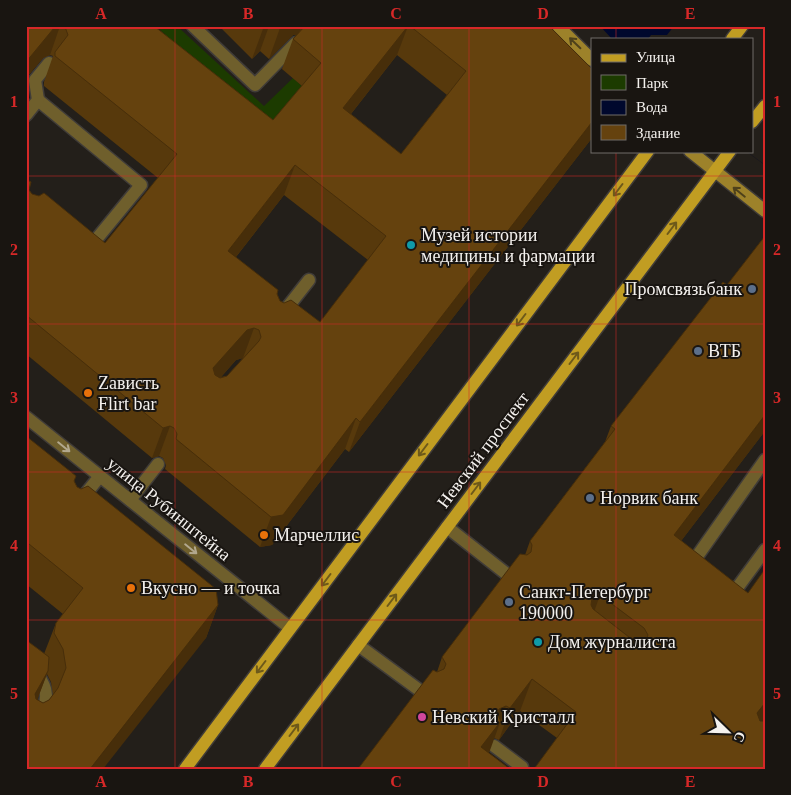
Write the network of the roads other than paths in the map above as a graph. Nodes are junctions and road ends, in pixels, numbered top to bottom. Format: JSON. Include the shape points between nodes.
{"nodes":[{"id":1,"x":193,"y":26,"type":"edge"},
{"id":2,"x":558,"y":26,"type":"edge"},
{"id":3,"x":742,"y":26,"type":"edge"},
{"id":4,"x":733,"y":38,"type":"edge"},
{"id":5,"x":296,"y":43,"type":"edge"},
{"id":6,"x":591,"y":59,"type":"edge"},
{"id":7,"x":50,"y":63,"type":"edge"},
{"id":8,"x":38,"y":100,"type":"junction"},
{"id":9,"x":765,"y":106,"type":"edge"},
{"id":10,"x":26,"y":115,"type":"edge"},
{"id":11,"x":754,"y":120,"type":"edge"},
{"id":12,"x":647,"y":152,"type":"edge"},
{"id":13,"x":691,"y":152,"type":"edge"},
{"id":14,"x":729,"y":152,"type":"edge"},
{"id":15,"x":715,"y":172,"type":"junction"},
{"id":16,"x":765,"y":211,"type":"edge"},
{"id":17,"x":75,"y":235,"type":"edge"},
{"id":18,"x":309,"y":280,"type":"dead end"},
{"id":19,"x":274,"y":325,"type":"edge"},
{"id":20,"x":26,"y":417,"type":"edge"},
{"id":21,"x":765,"y":460,"type":"edge"},
{"id":22,"x":158,"y":464,"type":"dead end"},
{"id":23,"x":100,"y":476,"type":"junction"},
{"id":24,"x":130,"y":500,"type":"junction"},
{"id":25,"x":70,"y":514,"type":"edge"},
{"id":26,"x":447,"y":527,"type":"junction"},
{"id":27,"x":765,"y":550,"type":"edge"},
{"id":28,"x":704,"y":575,"type":"edge"},
{"id":29,"x":514,"y":579,"type":"edge"},
{"id":30,"x":718,"y":585,"type":"edge"},
{"id":31,"x":290,"y":628,"type":"junction"},
{"id":32,"x":358,"y":645,"type":"junction"},
{"id":33,"x":26,"y":656,"type":"edge"},
{"id":34,"x":426,"y":695,"type":"edge"},
{"id":35,"x":31,"y":728,"type":"edge"},
{"id":36,"x":494,"y":746,"type":"edge"},
{"id":37,"x":522,"y":767,"type":"dead end"},
{"id":38,"x":185,"y":769,"type":"edge"},
{"id":39,"x":265,"y":769,"type":"edge"}],
"edges":[{"from":1,"to":5,"type":"street","via":[[255,85]]},
{"from":6,"to":2,"type":"main road","one_way":true},
{"from":3,"to":4,"type":"main road"},
{"from":7,"to":8,"type":"street","via":[[35,80]]},
{"from":8,"to":10,"type":"street"},
{"from":8,"to":17,"type":"street","via":[[141,185],[90,247]]},
{"from":9,"to":11,"type":"main road"},
{"from":12,"to":31,"type":"main road","one_way":true},
{"from":13,"to":15,"type":"main road"},
{"from":14,"to":15,"type":"main road","name":"Невский проспект"},
{"from":16,"to":15,"type":"main road","one_way":true},
{"from":26,"to":15,"type":"main road","name":"Невский проспект","one_way":true},
{"from":18,"to":19,"type":"street"},
{"from":20,"to":23,"type":"street","name":"улица Рубинштейна","one_way":true},
{"from":21,"to":28,"type":"street","via":[[691,565]]},
{"from":22,"to":24,"type":"street"},
{"from":23,"to":24,"type":"street","name":"улица Рубинштейна"},
{"from":23,"to":25,"type":"street"},
{"from":24,"to":31,"type":"street","name":"улица Рубинштейна","one_way":true},
{"from":26,"to":29,"type":"street"},
{"from":32,"to":26,"type":"main road","name":"Невский проспект","one_way":true},
{"from":27,"to":30,"type":"street","via":[[732,595]]},
{"from":31,"to":38,"type":"main road","one_way":true},
{"from":32,"to":34,"type":"street"},
{"from":39,"to":32,"type":"main road","name":"Невский проспект","one_way":true},
{"from":33,"to":35,"type":"street","via":[[44,680],[48,696]]},
{"from":36,"to":37,"type":"street"}]}
